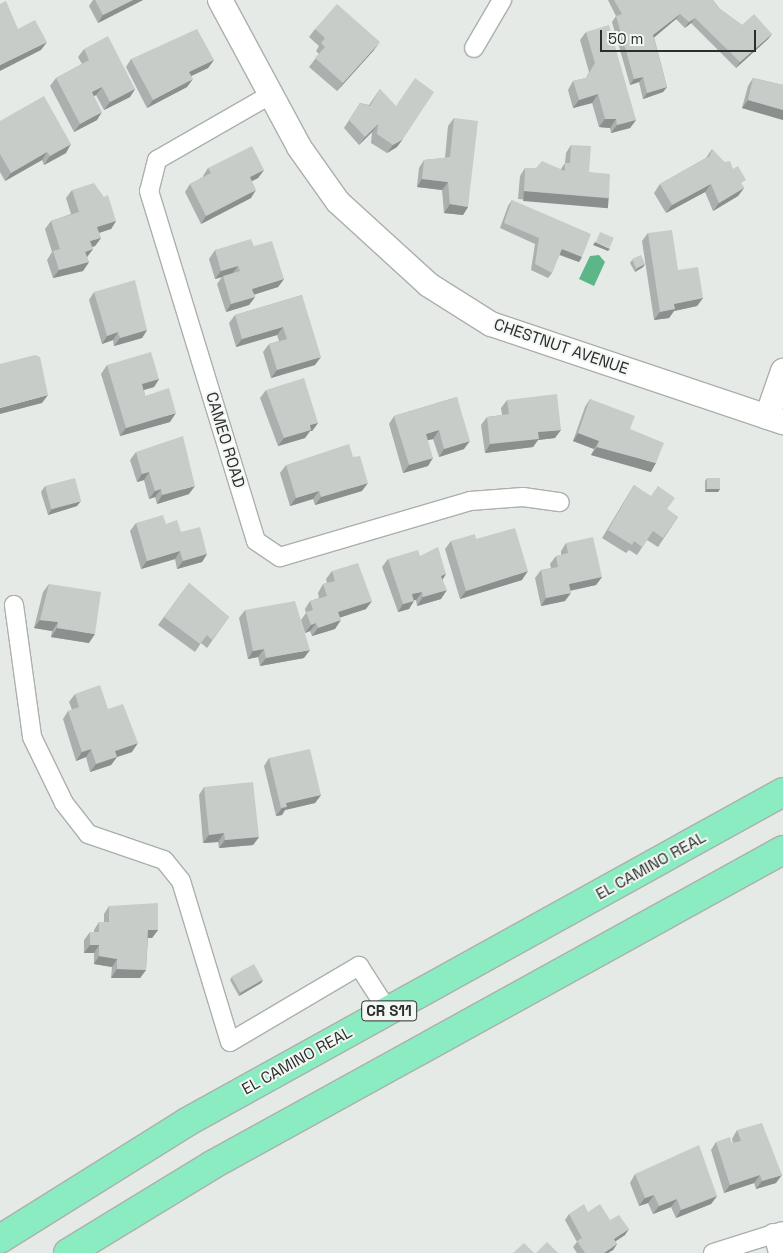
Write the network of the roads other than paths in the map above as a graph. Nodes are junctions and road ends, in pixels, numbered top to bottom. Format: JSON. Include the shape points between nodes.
{"nodes":[{"id":1,"x":220,"y":0,"type":"edge"},
{"id":2,"x":502,"y":0,"type":"edge"},
{"id":3,"x":474,"y":48,"type":"dead end"},
{"id":4,"x":270,"y":95,"type":"junction"},
{"id":5,"x":783,"y":371,"type":"edge"},
{"id":6,"x":775,"y":419,"type":"edge"},
{"id":7,"x":560,"y":502,"type":"dead end"},
{"id":8,"x":14,"y":605,"type":"dead end"},
{"id":9,"x":783,"y":792,"type":"edge"},
{"id":10,"x":783,"y":850,"type":"edge"},
{"id":11,"x":388,"y":1011,"type":"junction"},
{"id":12,"x":778,"y":1232,"type":"edge"},
{"id":13,"x":0,"y":1239,"type":"edge"},
{"id":14,"x":68,"y":1253,"type":"edge"},
{"id":15,"x":713,"y":1253,"type":"edge"},
{"id":16,"x":778,"y":1253,"type":"edge"}],
"edges":[{"from":1,"to":4,"type":"main road","name":"CHESTNUT AVENUE"},
{"from":2,"to":3,"type":"street"},
{"from":4,"to":6,"type":"main road","name":"CHESTNUT AVENUE","via":[[299,147],[338,202],[429,284],[452,300],[491,324]]},
{"from":4,"to":7,"type":"street","name":"CAMEO ROAD","via":[[157,160],[149,191],[256,541],[280,557],[470,501],[522,497]]},
{"from":5,"to":6,"type":"main road"},
{"from":8,"to":11,"type":"street","via":[[32,737],[64,804],[88,834],[164,860],[180,881],[230,1042],[359,966]]},
{"from":9,"to":11,"type":"main road","name":"EL CAMINO REAL","number":"CR S11"},
{"from":10,"to":14,"type":"main road","via":[[212,1165]]},
{"from":11,"to":13,"type":"main road","name":"EL CAMINO REAL","number":"CR S11","via":[[187,1122]]},
{"from":12,"to":15,"type":"street"},
{"from":12,"to":16,"type":"street"}]}
